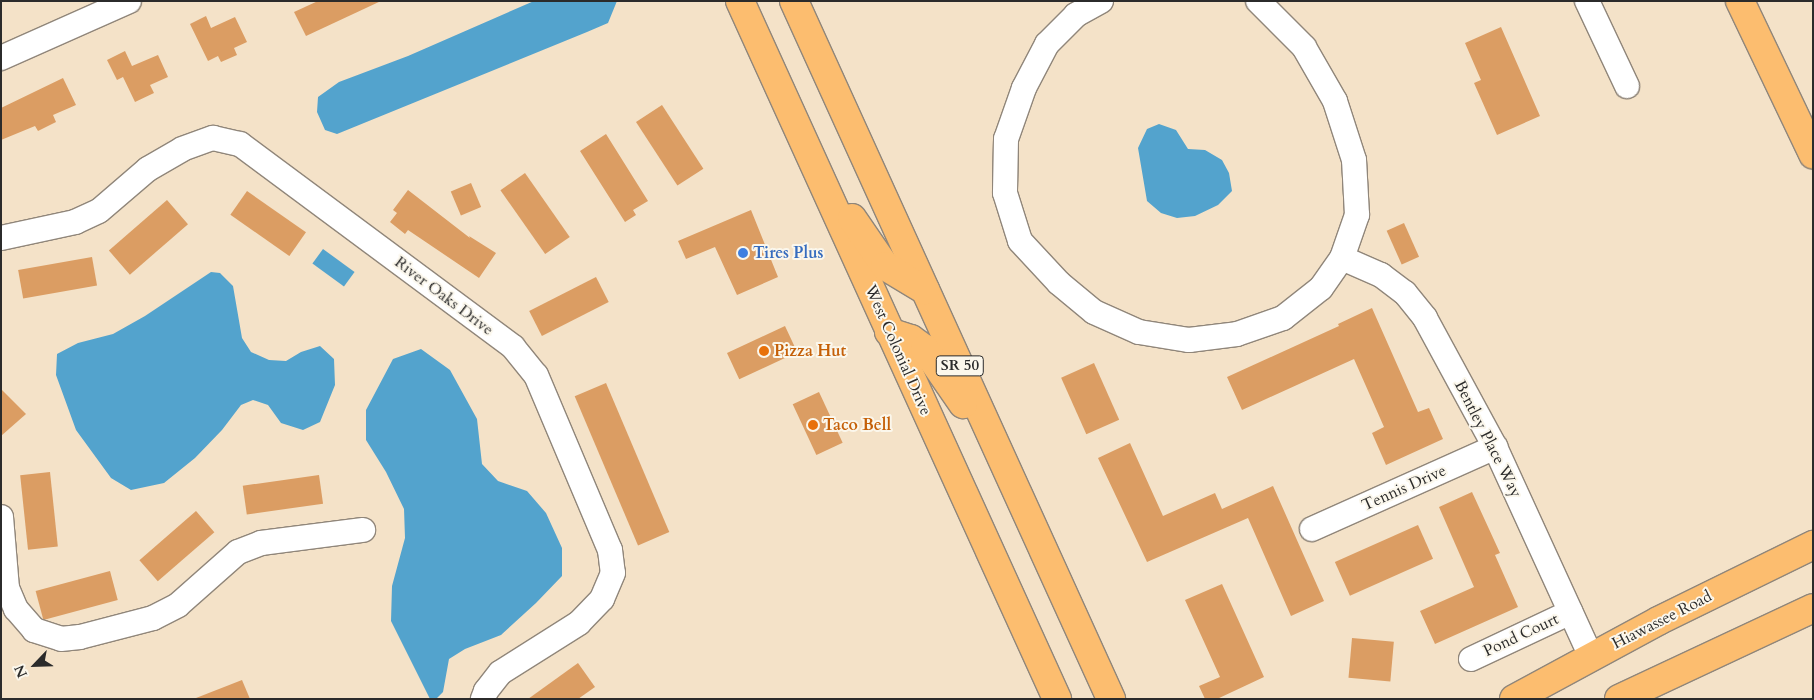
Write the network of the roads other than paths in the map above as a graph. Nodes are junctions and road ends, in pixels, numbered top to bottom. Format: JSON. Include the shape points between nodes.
{"nodes":[{"id":1,"x":129,"y":1,"type":"edge"},
{"id":2,"x":740,"y":1,"type":"edge"},
{"id":3,"x":794,"y":1,"type":"edge"},
{"id":4,"x":1101,"y":1,"type":"edge"},
{"id":5,"x":1258,"y":1,"type":"edge"},
{"id":6,"x":1587,"y":1,"type":"edge"},
{"id":7,"x":1740,"y":1,"type":"edge"},
{"id":8,"x":1,"y":58,"type":"edge"},
{"id":9,"x":1627,"y":86,"type":"dead end"},
{"id":10,"x":1813,"y":154,"type":"edge"},
{"id":11,"x":814,"y":164,"type":"junction"},
{"id":12,"x":1,"y":238,"type":"edge"},
{"id":13,"x":1342,"y":258,"type":"junction"},
{"id":14,"x":926,"y":290,"type":"junction"},
{"id":15,"x":889,"y":332,"type":"junction"},
{"id":16,"x":1496,"y":447,"type":"junction"},
{"id":17,"x":1000,"y":456,"type":"junction"},
{"id":18,"x":1,"y":517,"type":"edge"},
{"id":19,"x":1312,"y":529,"type":"dead end"},
{"id":20,"x":363,"y":530,"type":"dead end"},
{"id":21,"x":1813,"y":545,"type":"edge"},
{"id":22,"x":1813,"y":608,"type":"edge"},
{"id":23,"x":1571,"y":612,"type":"junction"},
{"id":24,"x":1591,"y":657,"type":"junction"},
{"id":25,"x":1471,"y":659,"type":"dead end"},
{"id":26,"x":483,"y":699,"type":"edge"},
{"id":27,"x":1057,"y":699,"type":"edge"},
{"id":28,"x":1111,"y":699,"type":"edge"},
{"id":29,"x":1514,"y":699,"type":"edge"},
{"id":30,"x":1619,"y":699,"type":"edge"}],
"edges":[{"from":1,"to":8,"type":"street"},
{"from":2,"to":11,"type":"main road","name":"West Colonial Drive","number":"SR 50"},
{"from":3,"to":14,"type":"main road","number":"SR 50"},
{"from":4,"to":13,"type":"street","via":[[1076,15],[1047,44],[1024,88],[1006,139],[1006,193],[1020,241],[1052,276],[1094,312],[1139,332],[1189,340],[1236,334],[1283,318],[1321,288]]},
{"from":5,"to":13,"type":"street","via":[[1304,47],[1335,101],[1354,160],[1357,215]]},
{"from":6,"to":9,"type":"street"},
{"from":7,"to":10,"type":"main road"},
{"from":11,"to":14,"type":"main road","via":[[885,266]]},
{"from":11,"to":15,"type":"main road","name":"West Colonial Drive","number":"SR 50"},
{"from":12,"to":26,"type":"street","name":"River Oaks Drive","via":[[75,222],[99,211],[148,169],[182,149],[213,138],[240,144],[512,347],[536,375],[610,550],[613,574],[602,599],[579,623],[500,673]]},
{"from":13,"to":16,"type":"street","name":"Bentley Place Way","via":[[1381,275],[1405,293],[1425,318]]},
{"from":14,"to":17,"type":"main road","number":"SR 50"},
{"from":15,"to":17,"type":"main road","via":[[911,339],[925,349]]},
{"from":15,"to":27,"type":"main road","name":"West Colonial Drive","number":"SR 50"},
{"from":16,"to":19,"type":"street","name":"Tennis Drive"},
{"from":16,"to":23,"type":"street","name":"Bentley Place Way"},
{"from":17,"to":28,"type":"main road","number":"SR 50"},
{"from":18,"to":20,"type":"street","via":[[7,588],[16,609],[34,630],[60,639],[153,618],[178,605],[238,552],[261,543]]},
{"from":21,"to":24,"type":"main road","name":"Hiawassee Road","via":[[1658,620]]},
{"from":22,"to":30,"type":"main road"},
{"from":23,"to":24,"type":"street","name":"Bentley Place Way"},
{"from":23,"to":25,"type":"street","name":"Pond Court"},
{"from":24,"to":29,"type":"main road","name":"Hiawassee Road"}]}
